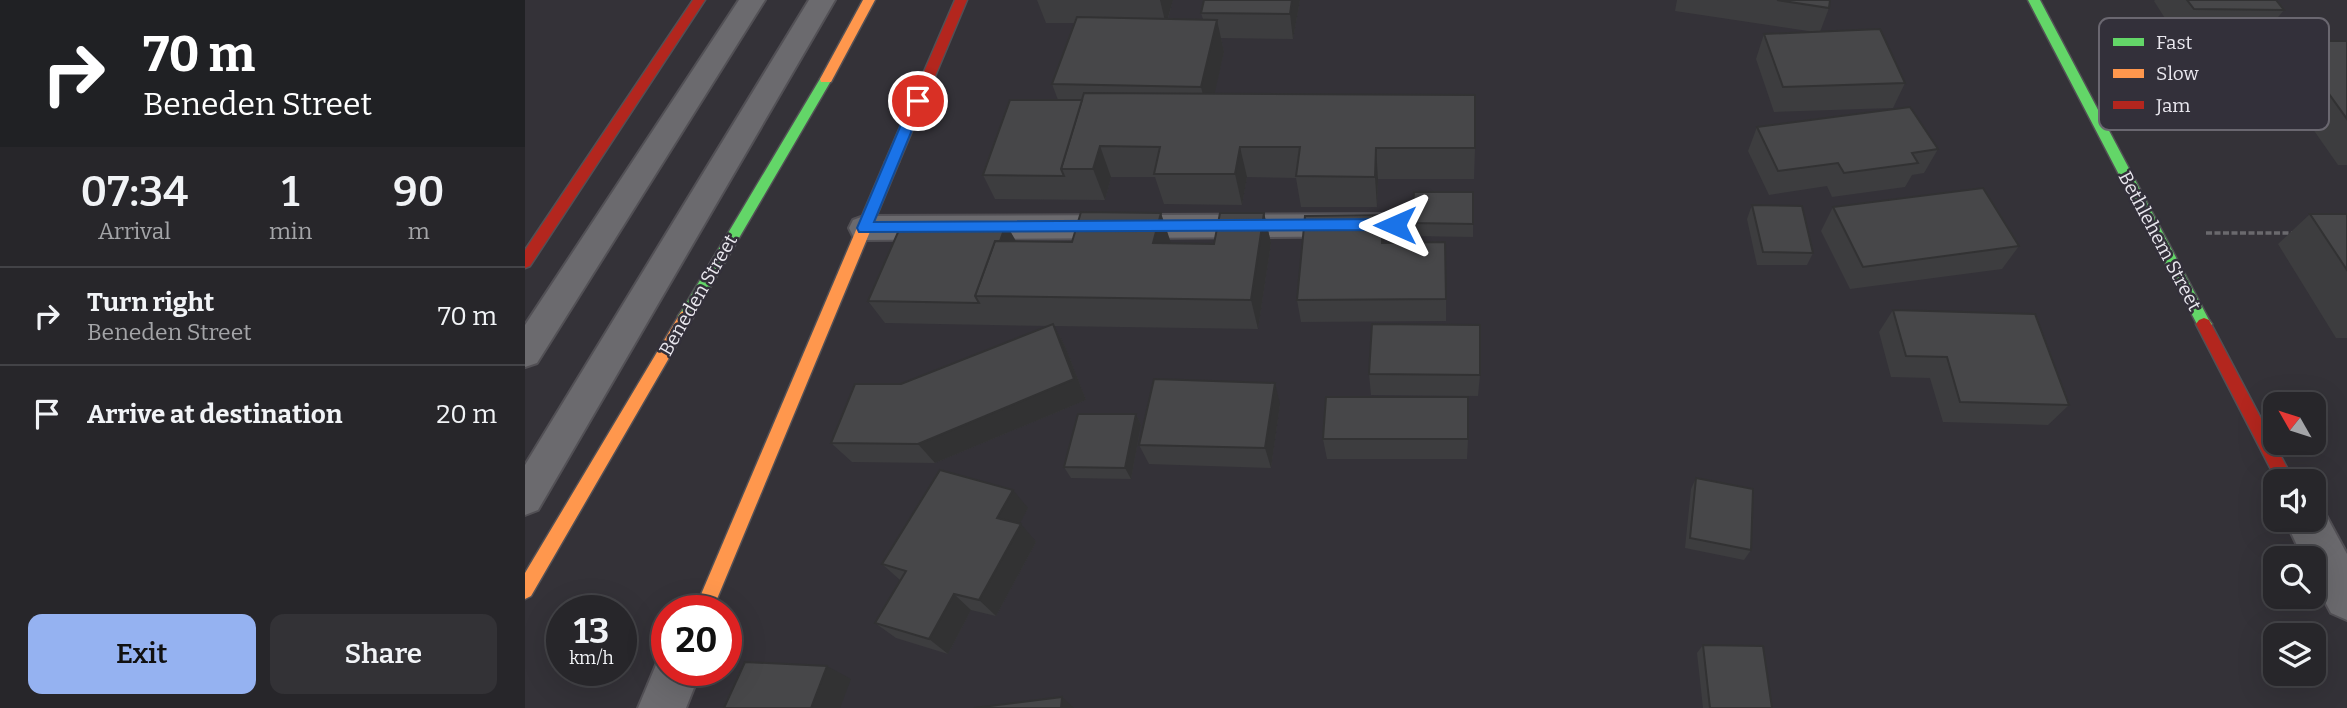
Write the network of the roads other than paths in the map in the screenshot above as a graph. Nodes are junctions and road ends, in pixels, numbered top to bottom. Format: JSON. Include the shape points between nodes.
{"nodes":[{"id":1,"x":699,"y":0,"type":"edge"},
{"id":2,"x":752,"y":0,"type":"edge"},
{"id":3,"x":822,"y":0,"type":"edge"},
{"id":4,"x":869,"y":0,"type":"edge"},
{"id":5,"x":961,"y":0,"type":"edge"},
{"id":6,"x":2034,"y":0,"type":"edge"},
{"id":7,"x":2099,"y":124,"type":"edge"},
{"id":8,"x":2102,"y":130,"type":"edge"},
{"id":9,"x":1395,"y":225,"type":"dead end"},
{"id":10,"x":864,"y":228,"type":"junction"},
{"id":11,"x":525,"y":262,"type":"edge"},
{"id":12,"x":525,"y":353,"type":"edge"},
{"id":13,"x":2280,"y":469,"type":"edge"},
{"id":14,"x":525,"y":498,"type":"edge"},
{"id":15,"x":2312,"y":532,"type":"edge"},
{"id":16,"x":525,"y":590,"type":"edge"},
{"id":17,"x":710,"y":595,"type":"edge"},
{"id":18,"x":2347,"y":598,"type":"edge"},
{"id":19,"x":671,"y":686,"type":"edge"},
{"id":20,"x":662,"y":708,"type":"edge"}],
"edges":[{"from":1,"to":11,"type":"street"},
{"from":2,"to":12,"type":"lane"},
{"from":3,"to":14,"type":"lane"},
{"from":4,"to":16,"type":"street","name":"Beneden Street"},
{"from":5,"to":10,"type":"street"},
{"from":6,"to":7,"type":"street","name":"Bethlehem Street"},
{"from":8,"to":13,"type":"street","name":"Bethlehem Street"},
{"from":9,"to":10,"type":"lane"},
{"from":10,"to":17,"type":"street"},
{"from":15,"to":18,"type":"street"},
{"from":19,"to":20,"type":"street"}]}
